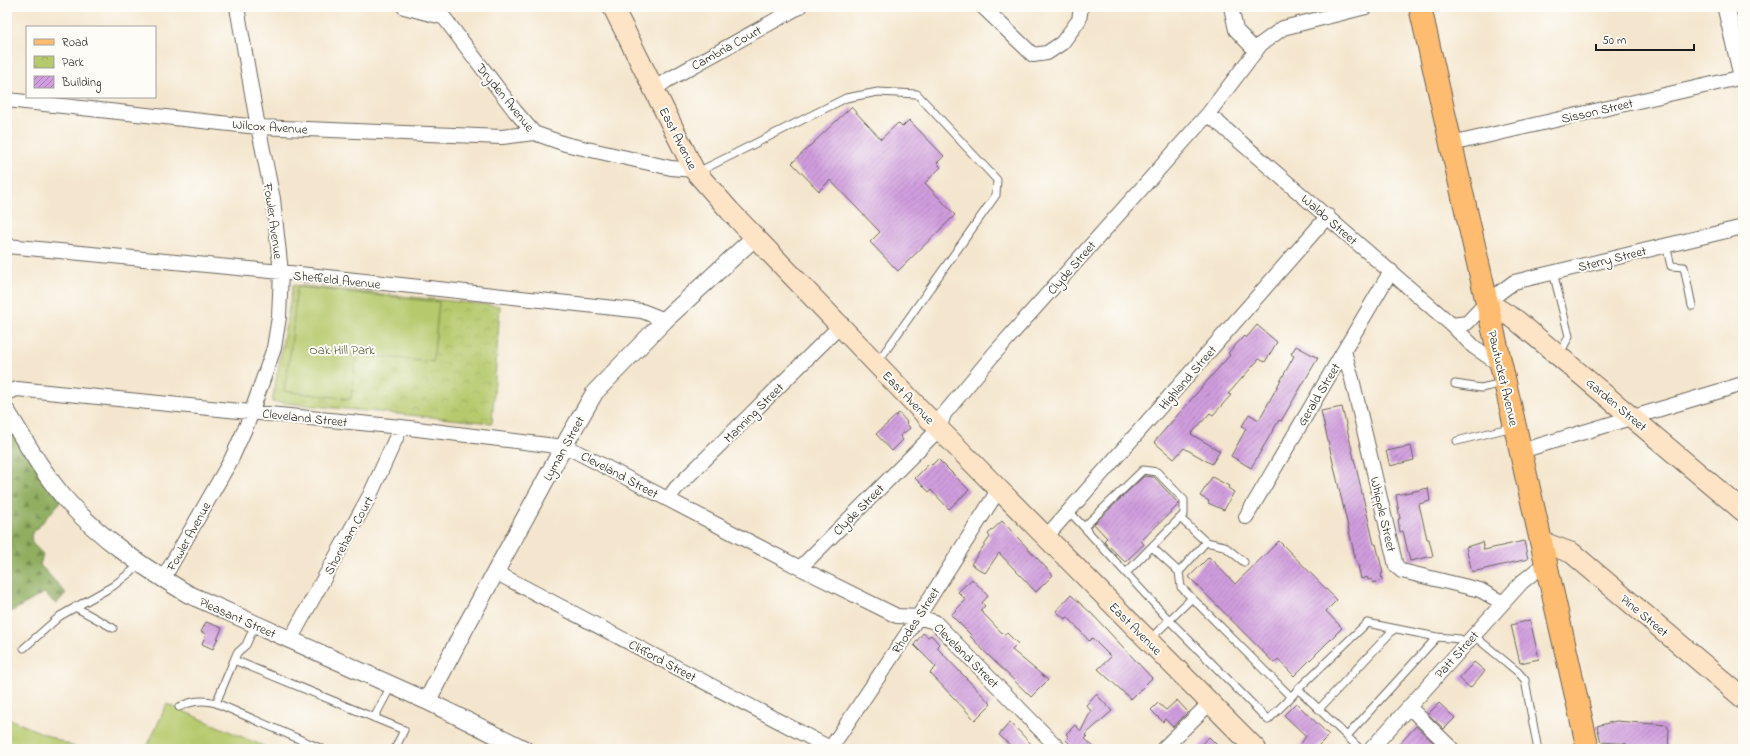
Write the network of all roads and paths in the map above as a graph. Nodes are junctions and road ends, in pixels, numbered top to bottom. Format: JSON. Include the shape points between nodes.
{"nodes":[{"id":1,"x":237,"y":7,"type":"edge"},
{"id":2,"x":404,"y":7,"type":"edge"},
{"id":3,"x":612,"y":7,"type":"edge"},
{"id":4,"x":983,"y":7,"type":"edge"},
{"id":5,"x":1081,"y":7,"type":"edge"},
{"id":6,"x":1231,"y":7,"type":"edge"},
{"id":7,"x":1366,"y":7,"type":"edge"},
{"id":8,"x":1420,"y":7,"type":"edge"},
{"id":9,"x":1726,"y":7,"type":"edge"},
{"id":10,"x":796,"y":8,"type":"edge"},
{"id":11,"x":439,"y":12,"type":"edge"},
{"id":12,"x":1256,"y":51,"type":"junction"},
{"id":13,"x":1743,"y":78,"type":"edge"},
{"id":14,"x":654,"y":89,"type":"junction"},
{"id":15,"x":7,"y":100,"type":"edge"},
{"id":16,"x":1208,"y":114,"type":"junction"},
{"id":17,"x":258,"y":127,"type":"junction"},
{"id":18,"x":534,"y":133,"type":"junction"},
{"id":19,"x":1451,"y":144,"type":"junction"},
{"id":20,"x":695,"y":171,"type":"junction"},
{"id":21,"x":1328,"y":216,"type":"junction"},
{"id":22,"x":1743,"y":227,"type":"edge"},
{"id":23,"x":755,"y":237,"type":"junction"},
{"id":24,"x":1666,"y":245,"type":"junction"},
{"id":25,"x":7,"y":246,"type":"edge"},
{"id":26,"x":1390,"y":271,"type":"junction"},
{"id":27,"x":281,"y":272,"type":"junction"},
{"id":28,"x":1553,"y":272,"type":"junction"},
{"id":29,"x":1487,"y":302,"type":"junction"},
{"id":30,"x":1692,"y":306,"type":"dead end"},
{"id":31,"x":665,"y":320,"type":"junction"},
{"id":32,"x":1452,"y":325,"type":"junction"},
{"id":33,"x":840,"y":326,"type":"junction"},
{"id":34,"x":1344,"y":351,"type":"junction"},
{"id":35,"x":1559,"y":356,"type":"junction"},
{"id":36,"x":876,"y":364,"type":"junction"},
{"id":37,"x":1503,"y":374,"type":"junction"},
{"id":38,"x":1455,"y":384,"type":"dead end"},
{"id":39,"x":1743,"y":384,"type":"edge"},
{"id":40,"x":7,"y":393,"type":"edge"},
{"id":41,"x":7,"y":412,"type":"edge"},
{"id":42,"x":252,"y":412,"type":"junction"},
{"id":43,"x":1633,"y":417,"type":"junction"},
{"id":44,"x":401,"y":427,"type":"junction"},
{"id":45,"x":1516,"y":427,"type":"junction"},
{"id":46,"x":939,"y":429,"type":"junction"},
{"id":47,"x":1457,"y":441,"type":"dead end"},
{"id":48,"x":564,"y":447,"type":"junction"},
{"id":49,"x":1521,"y":451,"type":"junction"},
{"id":50,"x":999,"y":489,"type":"junction"},
{"id":51,"x":668,"y":499,"type":"junction"},
{"id":52,"x":1069,"y":511,"type":"junction"},
{"id":53,"x":1743,"y":511,"type":"edge"},
{"id":54,"x":1246,"y":517,"type":"dead end"},
{"id":55,"x":1180,"y":518,"type":"junction"},
{"id":56,"x":1084,"y":527,"type":"junction"},
{"id":57,"x":1046,"y":538,"type":"junction"},
{"id":58,"x":1206,"y":542,"type":"junction"},
{"id":59,"x":1542,"y":542,"type":"junction"},
{"id":60,"x":1152,"y":547,"type":"junction"},
{"id":61,"x":1244,"y":562,"type":"dead end"},
{"id":62,"x":141,"y":564,"type":"junction"},
{"id":63,"x":1547,"y":566,"type":"junction"},
{"id":64,"x":800,"y":568,"type":"junction"},
{"id":65,"x":495,"y":572,"type":"junction"},
{"id":66,"x":1178,"y":572,"type":"junction"},
{"id":67,"x":1126,"y":573,"type":"junction"},
{"id":68,"x":163,"y":579,"type":"junction"},
{"id":69,"x":1192,"y":598,"type":"junction"},
{"id":70,"x":1502,"y":603,"type":"junction"},
{"id":71,"x":75,"y":608,"type":"junction"},
{"id":72,"x":918,"y":617,"type":"junction"},
{"id":73,"x":1169,"y":620,"type":"junction"},
{"id":74,"x":255,"y":625,"type":"junction"},
{"id":75,"x":113,"y":628,"type":"dead end"},
{"id":76,"x":1394,"y":629,"type":"junction"},
{"id":77,"x":1437,"y":637,"type":"junction"},
{"id":78,"x":1470,"y":639,"type":"junction"},
{"id":79,"x":290,"y":640,"type":"junction"},
{"id":80,"x":1149,"y":640,"type":"junction"},
{"id":81,"x":24,"y":648,"type":"dead end"},
{"id":82,"x":234,"y":660,"type":"junction"},
{"id":83,"x":391,"y":685,"type":"junction"},
{"id":84,"x":1298,"y":689,"type":"junction"},
{"id":85,"x":1291,"y":697,"type":"junction"},
{"id":86,"x":1743,"y":698,"type":"edge"},
{"id":87,"x":427,"y":701,"type":"junction"},
{"id":88,"x":1211,"y":702,"type":"junction"},
{"id":89,"x":216,"y":703,"type":"junction"},
{"id":90,"x":1409,"y":706,"type":"junction"},
{"id":91,"x":179,"y":707,"type":"dead end"},
{"id":92,"x":1319,"y":709,"type":"junction"},
{"id":93,"x":374,"y":718,"type":"junction"},
{"id":94,"x":1347,"y":736,"type":"junction"},
{"id":95,"x":1537,"y":745,"type":"dead end"},
{"id":96,"x":830,"y":748,"type":"edge"},
{"id":97,"x":322,"y":749,"type":"edge"},
{"id":98,"x":395,"y":749,"type":"edge"},
{"id":99,"x":524,"y":749,"type":"edge"},
{"id":100,"x":1059,"y":749,"type":"edge"},
{"id":101,"x":1163,"y":749,"type":"edge"},
{"id":102,"x":1256,"y":749,"type":"edge"},
{"id":103,"x":1360,"y":749,"type":"edge"},
{"id":104,"x":1371,"y":749,"type":"edge"},
{"id":105,"x":1452,"y":749,"type":"edge"},
{"id":106,"x":1588,"y":749,"type":"edge"}],
"edges":[{"from":1,"to":17,"type":"street","name":"Fowler Avenue"},
{"from":2,"to":11,"type":"street"},
{"from":3,"to":14,"type":"main road","name":"East Avenue"},
{"from":4,"to":5,"type":"street","via":[[1033,55],[1047,53],[1062,43],[1079,20]]},
{"from":6,"to":12,"type":"street","via":[[1236,30]]},
{"from":7,"to":12,"type":"street","name":"Clyde Street","via":[[1283,28],[1261,44]]},
{"from":8,"to":19,"type":"main road","name":"Pawtucket Avenue"},
{"from":9,"to":13,"type":"street"},
{"from":10,"to":14,"type":"street","name":"Cambria Court"},
{"from":11,"to":18,"type":"street","name":"Dryden Avenue"},
{"from":12,"to":16,"type":"street","name":"Clyde Street"},
{"from":13,"to":19,"type":"street","name":"Sisson Street"},
{"from":14,"to":20,"type":"main road","name":"East Avenue"},
{"from":15,"to":17,"type":"street","name":"Wilcox Avenue"},
{"from":16,"to":21,"type":"street","name":"Waldo Street"},
{"from":16,"to":46,"type":"street","name":"Clyde Street","via":[[993,355],[944,414]]},
{"from":17,"to":18,"type":"street","name":"Wilcox Avenue","via":[[502,137]]},
{"from":17,"to":27,"type":"street","name":"Fowler Avenue","via":[[273,199]]},
{"from":18,"to":20,"type":"street","name":"Dryden Avenue","via":[[565,144]]},
{"from":19,"to":29,"type":"main road","name":"Pawtucket Avenue"},
{"from":20,"to":23,"type":"main road","name":"East Avenue"},
{"from":20,"to":36,"type":"lane","via":[[846,98],[878,92],[917,94],[929,106],[997,180],[996,195]]},
{"from":21,"to":26,"type":"street","name":"Waldo Street"},
{"from":21,"to":52,"type":"street","name":"Highland Street"},
{"from":22,"to":24,"type":"street","name":"Sterry Street"},
{"from":23,"to":31,"type":"street","name":"Lyman Street"},
{"from":23,"to":33,"type":"main road","name":"East Avenue"},
{"from":24,"to":28,"type":"street","name":"Sterry Street"},
{"from":24,"to":30,"type":"lane","via":[[1671,266],[1684,267]]},
{"from":25,"to":27,"type":"street","name":"Sheffield Avenue"},
{"from":26,"to":32,"type":"street","name":"Waldo Street"},
{"from":26,"to":34,"type":"street","name":"Gerald Street"},
{"from":27,"to":31,"type":"street","name":"Sheffield Avenue","via":[[642,311]]},
{"from":27,"to":42,"type":"street","name":"Fowler Avenue","via":[[279,317],[274,348]]},
{"from":28,"to":29,"type":"street","name":"Sterry Street","via":[[1514,282]]},
{"from":28,"to":35,"type":"lane","via":[[1569,336]]},
{"from":29,"to":32,"type":"street","via":[[1467,323]]},
{"from":29,"to":35,"type":"main road","name":"Garden Street","via":[[1516,320]]},
{"from":29,"to":37,"type":"main road","name":"Pawtucket Avenue"},
{"from":31,"to":48,"type":"street","name":"Lyman Street","via":[[595,392]]},
{"from":32,"to":37,"type":"street","name":"Waldo Street"},
{"from":33,"to":36,"type":"main road","name":"East Avenue"},
{"from":33,"to":51,"type":"street","name":"Manning Street","via":[[676,488]]},
{"from":34,"to":54,"type":"street","name":"Gerald Street"},
{"from":34,"to":70,"type":"street","name":"Whipple Street","via":[[1396,566],[1402,571],[1480,590]]},
{"from":35,"to":43,"type":"main road","name":"Garden Street"},
{"from":36,"to":46,"type":"main road","name":"East Avenue"},
{"from":37,"to":38,"type":"lane","via":[[1481,388]]},
{"from":37,"to":45,"type":"main road","name":"Pawtucket Avenue"},
{"from":39,"to":43,"type":"street"},
{"from":40,"to":42,"type":"street","name":"Cleveland Street","via":[[18,389]]},
{"from":41,"to":62,"type":"street","name":"Pleasant Street","via":[[42,469],[67,500],[105,537]]},
{"from":42,"to":44,"type":"street","name":"Cleveland Street"},
{"from":42,"to":68,"type":"street","name":"Fowler Avenue","via":[[230,460]]},
{"from":43,"to":49,"type":"street"},
{"from":43,"to":53,"type":"main road","name":"Garden Street"},
{"from":44,"to":48,"type":"street","name":"Cleveland Street"},
{"from":44,"to":79,"type":"street","name":"Shoreham Court","via":[[370,495]]},
{"from":45,"to":47,"type":"lane"},
{"from":45,"to":49,"type":"main road","name":"Pawtucket Avenue"},
{"from":46,"to":50,"type":"main road","name":"East Avenue"},
{"from":46,"to":64,"type":"street","name":"Clyde Street"},
{"from":48,"to":51,"type":"street","name":"Cleveland Street"},
{"from":48,"to":65,"type":"street","name":"Lyman Street"},
{"from":49,"to":59,"type":"main road","name":"Pawtucket Avenue"},
{"from":50,"to":57,"type":"main road","name":"East Avenue"},
{"from":50,"to":72,"type":"street","name":"Rhodes Street"},
{"from":51,"to":64,"type":"street","name":"Cleveland Street"},
{"from":52,"to":56,"type":"lane"},
{"from":52,"to":57,"type":"street","name":"Highland Street"},
{"from":55,"to":56,"type":"lane","via":[[1184,514],[1184,500],[1156,472],[1143,470]]},
{"from":55,"to":58,"type":"lane"},
{"from":55,"to":60,"type":"lane"},
{"from":56,"to":67,"type":"lane"},
{"from":57,"to":80,"type":"main road","name":"East Avenue"},
{"from":58,"to":61,"type":"lane","via":[[1224,546]]},
{"from":58,"to":66,"type":"lane"},
{"from":59,"to":63,"type":"main road","name":"Pawtucket Avenue"},
{"from":59,"to":86,"type":"main road","name":"Pine Street","via":[[1572,553]]},
{"from":60,"to":66,"type":"lane"},
{"from":60,"to":67,"type":"lane"},
{"from":62,"to":68,"type":"street","name":"Pleasant Street"},
{"from":62,"to":71,"type":"lane","via":[[113,586]]},
{"from":63,"to":70,"type":"street","name":"Patt Street","via":[[1538,569],[1522,582]]},
{"from":63,"to":106,"type":"main road","name":"Pawtucket Avenue"},
{"from":64,"to":72,"type":"street","name":"Cleveland Street","via":[[897,616]]},
{"from":65,"to":87,"type":"street","name":"Lyman Street"},
{"from":65,"to":96,"type":"street","name":"Clifford Street"},
{"from":66,"to":69,"type":"lane","via":[[1181,587]]},
{"from":67,"to":73,"type":"lane"},
{"from":68,"to":74,"type":"street","name":"Pleasant Street","via":[[188,594]]},
{"from":69,"to":73,"type":"lane"},
{"from":69,"to":85,"type":"lane"},
{"from":70,"to":78,"type":"street","name":"Patt Street"},
{"from":71,"to":75,"type":"lane"},
{"from":71,"to":81,"type":"lane","via":[[60,616]]},
{"from":72,"to":96,"type":"street","name":"Rhodes Street"},
{"from":72,"to":100,"type":"street","name":"Cleveland Street","via":[[935,622]]},
{"from":73,"to":80,"type":"lane"},
{"from":73,"to":85,"type":"lane","via":[[1268,720]]},
{"from":74,"to":79,"type":"street","name":"Pleasant Street"},
{"from":74,"to":82,"type":"lane","via":[[246,645],[237,653]]},
{"from":76,"to":77,"type":"lane"},
{"from":76,"to":84,"type":"lane","via":[[1367,623]]},
{"from":76,"to":92,"type":"lane"},
{"from":77,"to":78,"type":"lane"},
{"from":77,"to":94,"type":"lane"},
{"from":78,"to":90,"type":"street","name":"Patt Street"},
{"from":78,"to":95,"type":"lane","via":[[1518,672],[1525,680]]},
{"from":79,"to":83,"type":"street","name":"Pleasant Street"},
{"from":80,"to":88,"type":"main road","name":"East Avenue"},
{"from":82,"to":89,"type":"lane"},
{"from":82,"to":93,"type":"lane"},
{"from":83,"to":87,"type":"street","name":"Pleasant Street"},
{"from":83,"to":93,"type":"lane"},
{"from":84,"to":85,"type":"lane"},
{"from":84,"to":92,"type":"lane"},
{"from":87,"to":99,"type":"street","name":"Pleasant Street"},
{"from":88,"to":101,"type":"street"},
{"from":88,"to":102,"type":"main road","name":"East Avenue"},
{"from":89,"to":91,"type":"lane","via":[[193,701]]},
{"from":89,"to":97,"type":"lane"},
{"from":90,"to":104,"type":"street","name":"Patt Street"},
{"from":90,"to":105,"type":"street"},
{"from":92,"to":94,"type":"lane"},
{"from":93,"to":98,"type":"lane","via":[[404,730]]},
{"from":94,"to":103,"type":"lane"}]}
